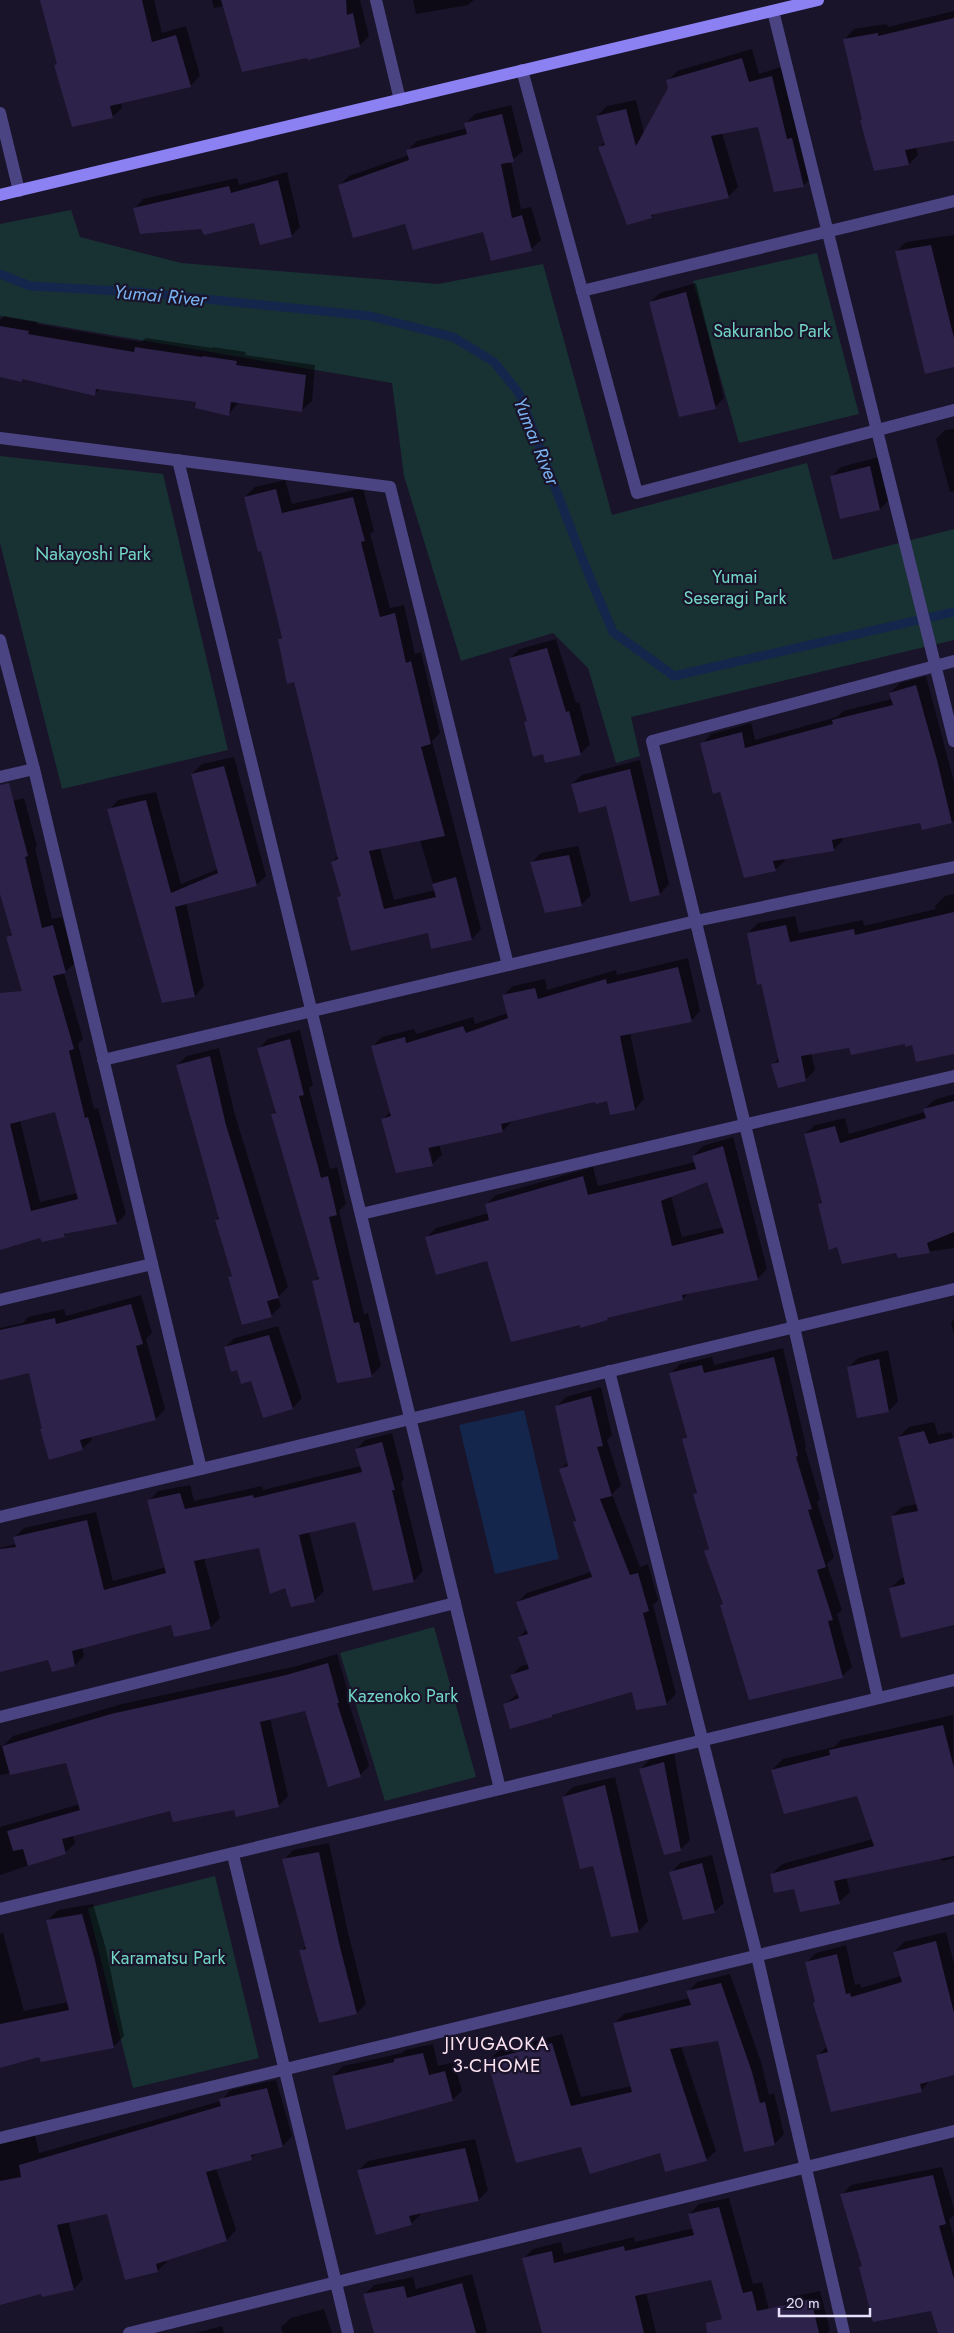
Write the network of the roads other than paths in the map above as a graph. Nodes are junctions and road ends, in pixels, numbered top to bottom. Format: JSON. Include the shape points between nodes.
{"nodes":[{"id":1,"x":376,"y":0,"type":"edge"},
{"id":2,"x":818,"y":0,"type":"edge"},
{"id":3,"x":773,"y":11,"type":"junction"},
{"id":4,"x":522,"y":70,"type":"junction"},
{"id":5,"x":400,"y":100,"type":"junction"},
{"id":6,"x":0,"y":113,"type":"edge"},
{"id":7,"x":19,"y":191,"type":"junction"},
{"id":8,"x":0,"y":195,"type":"edge"},
{"id":9,"x":954,"y":201,"type":"edge"},
{"id":10,"x":828,"y":232,"type":"junction"},
{"id":11,"x":582,"y":291,"type":"junction"},
{"id":12,"x":954,"y":410,"type":"edge"},
{"id":13,"x":876,"y":429,"type":"junction"},
{"id":14,"x":0,"y":438,"type":"edge"},
{"id":15,"x":178,"y":460,"type":"junction"},
{"id":16,"x":0,"y":640,"type":"edge"},
{"id":17,"x":954,"y":661,"type":"edge"},
{"id":18,"x":936,"y":665,"type":"junction"},
{"id":19,"x":954,"y":740,"type":"edge"},
{"id":20,"x":34,"y":769,"type":"junction"},
{"id":21,"x":0,"y":777,"type":"edge"},
{"id":22,"x":954,"y":867,"type":"edge"},
{"id":23,"x":696,"y":921,"type":"junction"},
{"id":24,"x":508,"y":965,"type":"junction"},
{"id":25,"x":312,"y":1011,"type":"junction"},
{"id":26,"x":103,"y":1060,"type":"junction"},
{"id":27,"x":954,"y":1076,"type":"edge"},
{"id":28,"x":746,"y":1126,"type":"junction"},
{"id":29,"x":361,"y":1214,"type":"junction"},
{"id":30,"x":152,"y":1264,"type":"junction"},
{"id":31,"x":954,"y":1289,"type":"edge"},
{"id":32,"x":0,"y":1300,"type":"edge"},
{"id":33,"x":794,"y":1327,"type":"junction"},
{"id":34,"x":609,"y":1371,"type":"junction"},
{"id":35,"x":411,"y":1418,"type":"junction"},
{"id":36,"x":201,"y":1469,"type":"junction"},
{"id":37,"x":0,"y":1517,"type":"edge"},
{"id":38,"x":455,"y":1603,"type":"junction"},
{"id":39,"x":954,"y":1680,"type":"edge"},
{"id":40,"x":878,"y":1698,"type":"junction"},
{"id":41,"x":0,"y":1717,"type":"edge"},
{"id":42,"x":702,"y":1739,"type":"junction"},
{"id":43,"x":500,"y":1789,"type":"junction"},
{"id":44,"x":232,"y":1855,"type":"junction"},
{"id":45,"x":954,"y":1908,"type":"edge"},
{"id":46,"x":0,"y":1909,"type":"edge"},
{"id":47,"x":757,"y":1956,"type":"junction"},
{"id":48,"x":285,"y":2069,"type":"junction"},
{"id":49,"x":954,"y":2131,"type":"edge"},
{"id":50,"x":0,"y":2138,"type":"edge"},
{"id":51,"x":805,"y":2168,"type":"junction"},
{"id":52,"x":337,"y":2282,"type":"junction"},
{"id":53,"x":129,"y":2333,"type":"edge"},
{"id":54,"x":348,"y":2333,"type":"edge"},
{"id":55,"x":844,"y":2333,"type":"edge"}],
"edges":[{"from":1,"to":5,"type":"street"},
{"from":2,"to":3,"type":"street"},
{"from":3,"to":4,"type":"street"},
{"from":3,"to":10,"type":"street"},
{"from":4,"to":5,"type":"street"},
{"from":4,"to":11,"type":"street"},
{"from":5,"to":7,"type":"street"},
{"from":6,"to":7,"type":"street"},
{"from":7,"to":8,"type":"street"},
{"from":9,"to":10,"type":"street"},
{"from":10,"to":11,"type":"street"},
{"from":10,"to":13,"type":"street"},
{"from":11,"to":13,"type":"street","via":[[637,494]]},
{"from":12,"to":13,"type":"street"},
{"from":13,"to":18,"type":"street"},
{"from":14,"to":15,"type":"street"},
{"from":15,"to":24,"type":"street","via":[[390,487]]},
{"from":15,"to":25,"type":"street"},
{"from":16,"to":20,"type":"street"},
{"from":17,"to":18,"type":"street"},
{"from":18,"to":19,"type":"street"},
{"from":18,"to":23,"type":"street","via":[[652,740]]},
{"from":20,"to":21,"type":"street"},
{"from":20,"to":26,"type":"street"},
{"from":22,"to":23,"type":"street"},
{"from":23,"to":24,"type":"street"},
{"from":23,"to":28,"type":"street"},
{"from":24,"to":25,"type":"street"},
{"from":25,"to":26,"type":"street"},
{"from":25,"to":29,"type":"street"},
{"from":26,"to":30,"type":"street"},
{"from":27,"to":28,"type":"street"},
{"from":28,"to":29,"type":"street"},
{"from":28,"to":33,"type":"street"},
{"from":29,"to":35,"type":"street"},
{"from":30,"to":32,"type":"street"},
{"from":30,"to":36,"type":"street"},
{"from":31,"to":33,"type":"street"},
{"from":33,"to":34,"type":"street"},
{"from":33,"to":40,"type":"street"},
{"from":34,"to":35,"type":"street"},
{"from":34,"to":42,"type":"street"},
{"from":35,"to":36,"type":"street"},
{"from":35,"to":38,"type":"street"},
{"from":36,"to":37,"type":"street"},
{"from":38,"to":41,"type":"street"},
{"from":38,"to":43,"type":"street"},
{"from":39,"to":40,"type":"street"},
{"from":40,"to":42,"type":"street"},
{"from":42,"to":43,"type":"street"},
{"from":42,"to":47,"type":"street"},
{"from":43,"to":44,"type":"street"},
{"from":44,"to":46,"type":"street"},
{"from":44,"to":48,"type":"street"},
{"from":45,"to":47,"type":"street"},
{"from":47,"to":48,"type":"street"},
{"from":47,"to":51,"type":"street"},
{"from":48,"to":50,"type":"street"},
{"from":48,"to":52,"type":"street"},
{"from":49,"to":51,"type":"street"},
{"from":51,"to":52,"type":"street"},
{"from":51,"to":55,"type":"street"},
{"from":52,"to":53,"type":"street"},
{"from":52,"to":54,"type":"street"}]}
